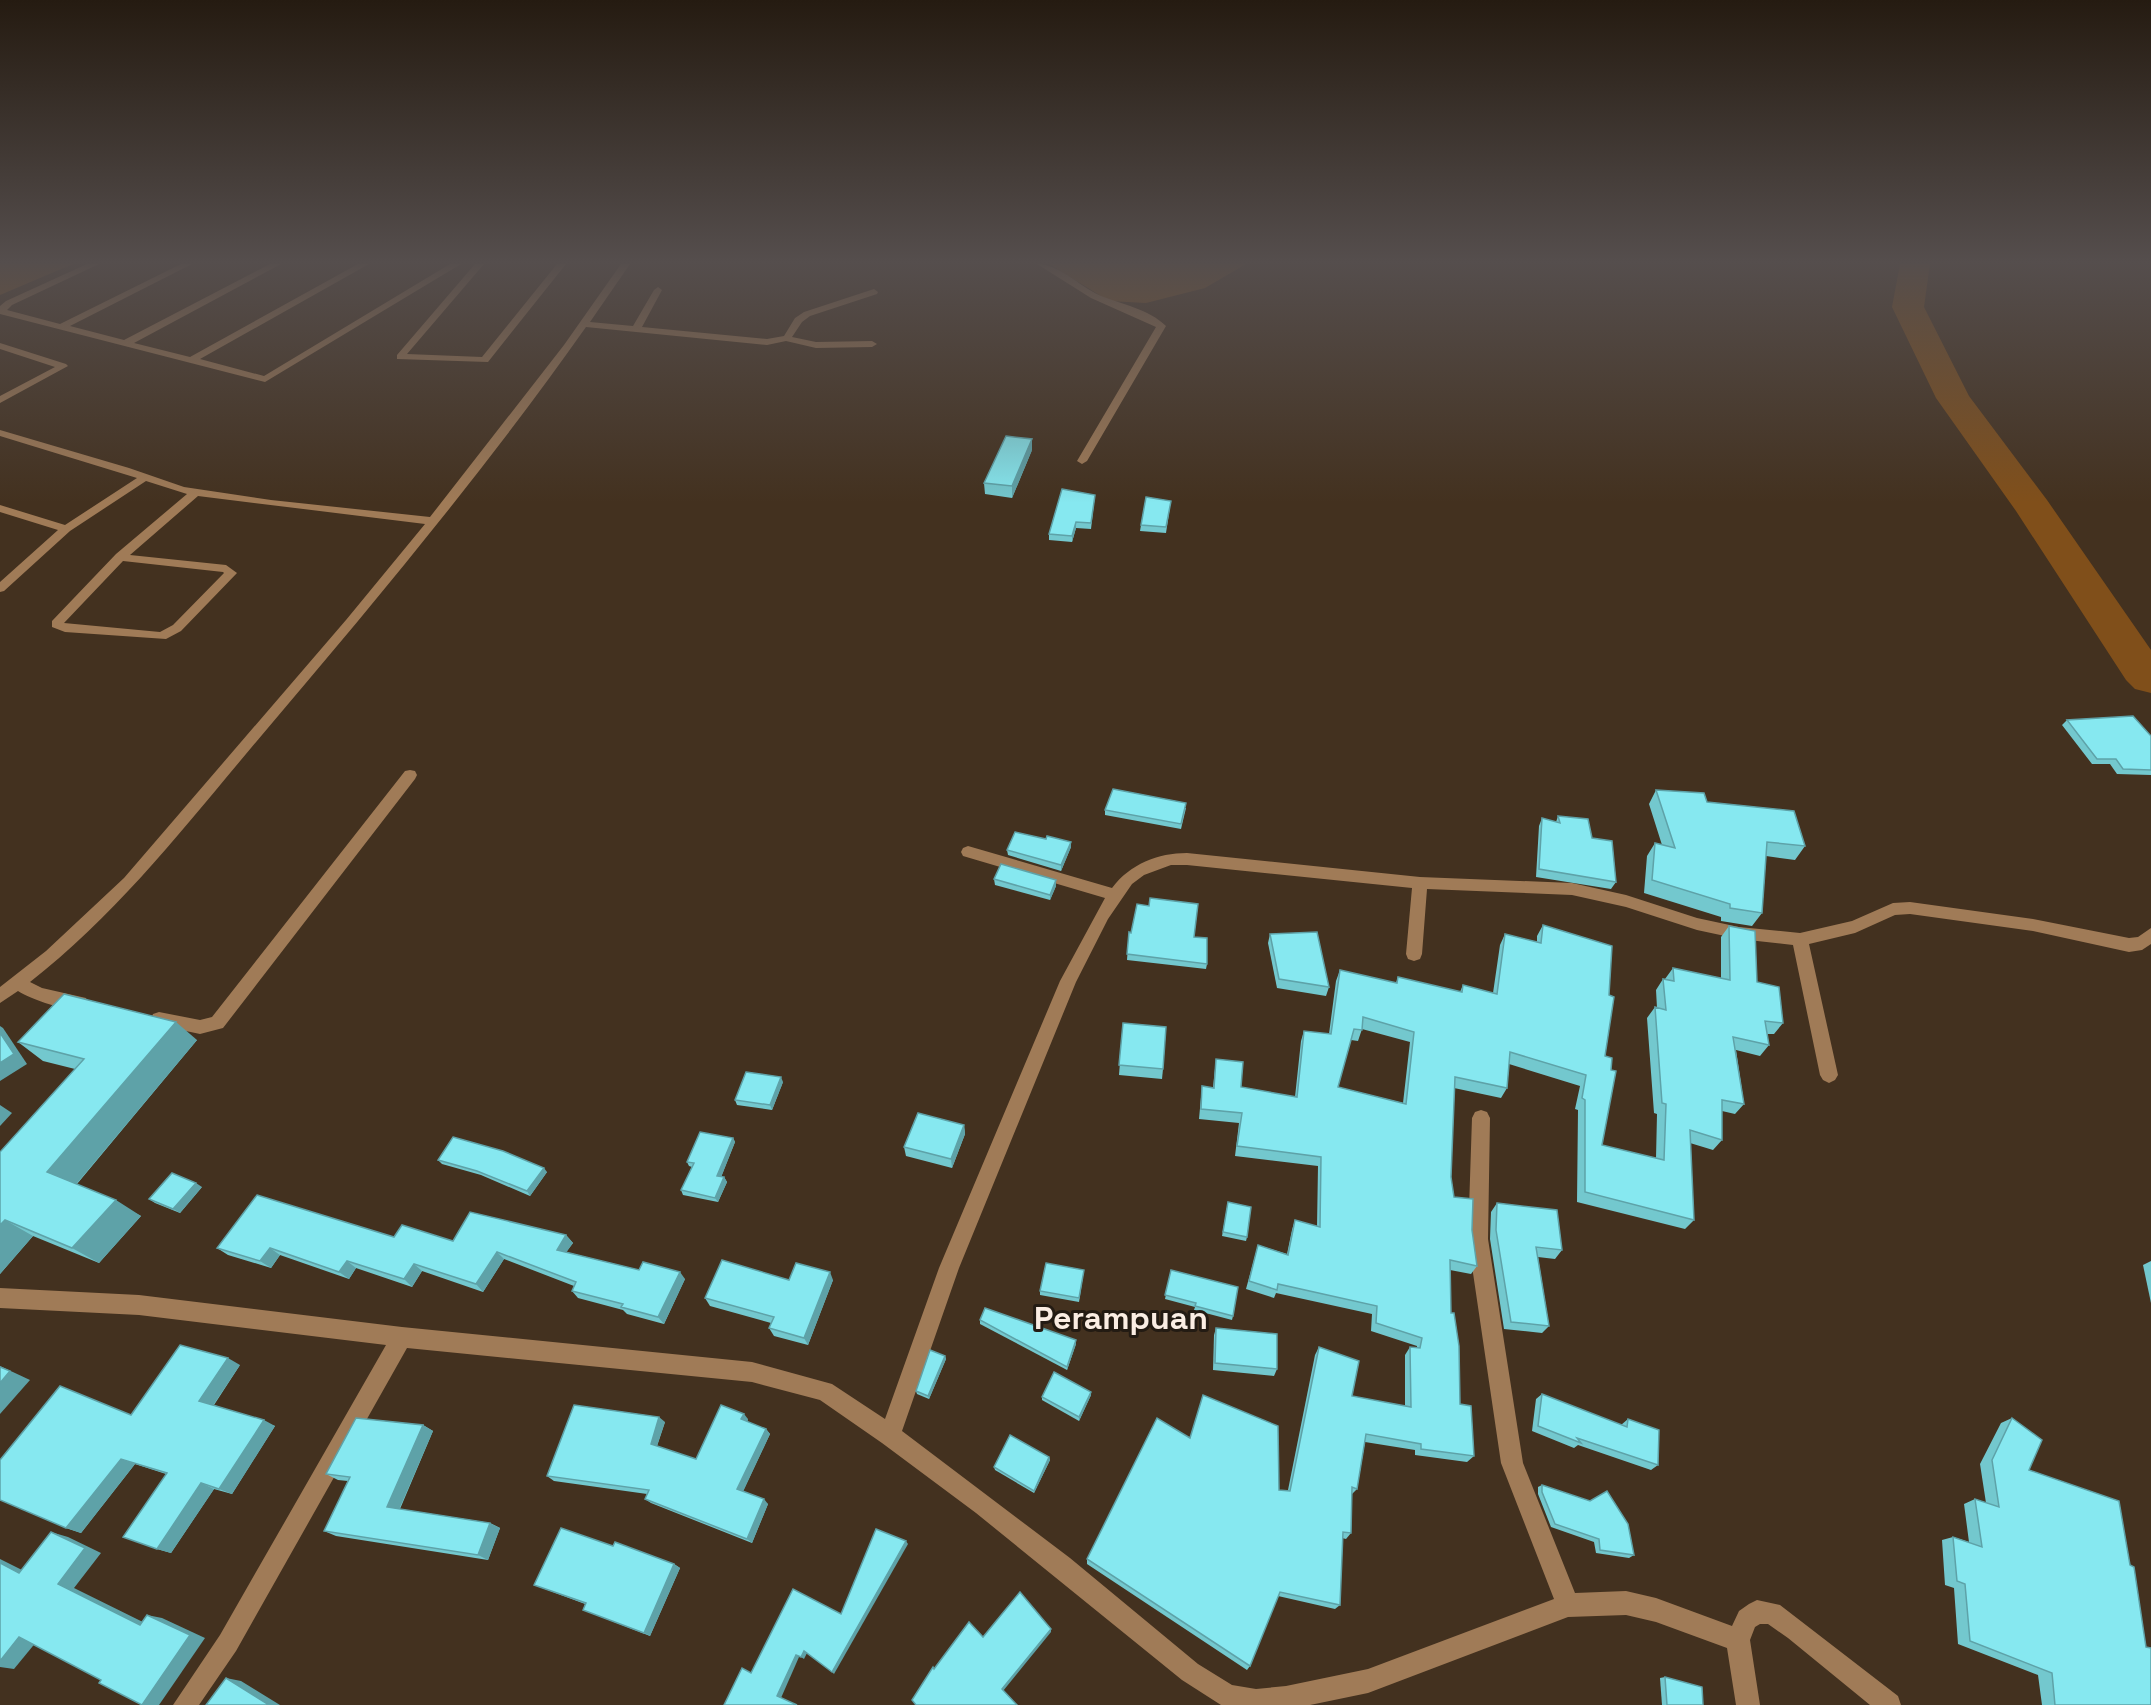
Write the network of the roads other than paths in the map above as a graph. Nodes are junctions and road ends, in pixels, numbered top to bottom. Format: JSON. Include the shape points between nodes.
{"nodes":[{"id":1,"x":128,"y":344,"type":"edge"},
{"id":2,"x":222,"y":344,"type":"edge"},
{"id":3,"x":324,"y":344,"type":"edge"},
{"id":4,"x":412,"y":344,"type":"edge"},
{"id":5,"x":498,"y":344,"type":"edge"},
{"id":6,"x":567,"y":344,"type":"edge"},
{"id":7,"x":802,"y":344,"type":"edge"},
{"id":8,"x":872,"y":344,"type":"dead end"},
{"id":9,"x":1151,"y":344,"type":"edge"},
{"id":10,"x":0,"y":346,"type":"edge"},
{"id":11,"x":11,"y":349,"type":"junction"},
{"id":12,"x":0,"y":354,"type":"edge"},
{"id":13,"x":192,"y":360,"type":"junction"},
{"id":14,"x":0,"y":400,"type":"edge"},
{"id":15,"x":0,"y":433,"type":"edge"},
{"id":16,"x":1082,"y":461,"type":"dead end"},
{"id":17,"x":144,"y":478,"type":"junction"},
{"id":18,"x":196,"y":492,"type":"junction"},
{"id":19,"x":0,"y":508,"type":"edge"},
{"id":20,"x":434,"y":521,"type":"junction"},
{"id":21,"x":66,"y":529,"type":"junction"},
{"id":22,"x":120,"y":557,"type":"junction"},
{"id":23,"x":0,"y":588,"type":"edge"},
{"id":24,"x":410,"y":775,"type":"dead end"},
{"id":25,"x":968,"y":852,"type":"dead end"},
{"id":26,"x":1420,"y":883,"type":"junction"},
{"id":27,"x":1114,"y":895,"type":"junction"},
{"id":28,"x":2151,"y":934,"type":"edge"},
{"id":29,"x":1800,"y":939,"type":"junction"},
{"id":30,"x":1414,"y":954,"type":"dead end"},
{"id":31,"x":20,"y":982,"type":"junction"},
{"id":32,"x":0,"y":996,"type":"edge"},
{"id":33,"x":101,"y":1007,"type":"edge"},
{"id":34,"x":145,"y":1016,"type":"edge"},
{"id":35,"x":1829,"y":1075,"type":"dead end"},
{"id":36,"x":1481,"y":1118,"type":"dead end"},
{"id":37,"x":0,"y":1298,"type":"edge"},
{"id":38,"x":402,"y":1337,"type":"junction"},
{"id":39,"x":890,"y":1435,"type":"junction"},
{"id":40,"x":1569,"y":1605,"type":"junction"},
{"id":41,"x":1738,"y":1640,"type":"junction"},
{"id":42,"x":185,"y":1705,"type":"edge"},
{"id":43,"x":1748,"y":1705,"type":"edge"},
{"id":44,"x":1889,"y":1705,"type":"edge"}],
"edges":[{"from":1,"to":13,"type":"street"},
{"from":2,"to":13,"type":"street"},
{"from":3,"to":13,"type":"street","via":[[265,379]]},
{"from":4,"to":5,"type":"street","via":[[400,357],[485,360]]},
{"from":6,"to":20,"type":"street"},
{"from":7,"to":8,"type":"street"},
{"from":9,"to":16,"type":"street"},
{"from":10,"to":11,"type":"street"},
{"from":11,"to":12,"type":"street"},
{"from":11,"to":14,"type":"street","via":[[63,366]]},
{"from":15,"to":17,"type":"street"},
{"from":17,"to":18,"type":"street"},
{"from":17,"to":21,"type":"street"},
{"from":18,"to":20,"type":"street"},
{"from":18,"to":22,"type":"street"},
{"from":19,"to":21,"type":"street"},
{"from":20,"to":31,"type":"street","via":[[129,882]]},
{"from":21,"to":23,"type":"street"},
{"from":22,"to":22,"type":"street","via":[[56,624],[162,636],[177,628],[231,573],[226,569]]},
{"from":24,"to":34,"type":"street","via":[[217,1023],[200,1027]]},
{"from":25,"to":27,"type":"street"},
{"from":26,"to":27,"type":"street","via":[[1170,859],[1139,871]]},
{"from":26,"to":29,"type":"street","via":[[1572,890],[1626,901],[1697,924]]},
{"from":26,"to":30,"type":"street"},
{"from":27,"to":39,"type":"street","via":[[1068,981],[949,1268]]},
{"from":28,"to":29,"type":"street","via":[[2142,943],[2129,945],[2022,923],[1910,908],[1893,909],[1855,927]]},
{"from":29,"to":35,"type":"street"},
{"from":31,"to":32,"type":"street"},
{"from":31,"to":33,"type":"street","via":[[35,993]]},
{"from":36,"to":40,"type":"street","via":[[1478,1239],[1512,1463]]},
{"from":37,"to":38,"type":"street","via":[[149,1306]]},
{"from":38,"to":39,"type":"street","via":[[752,1372],[825,1391]]},
{"from":38,"to":42,"type":"street","via":[[228,1643]]},
{"from":39,"to":40,"type":"street","via":[[1062,1566],[1190,1672],[1228,1696],[1256,1701],[1286,1698],[1368,1681]]},
{"from":40,"to":41,"type":"street","via":[[1626,1604],[1656,1610]]},
{"from":41,"to":43,"type":"street"},
{"from":41,"to":44,"type":"street","via":[[1747,1619],[1757,1612],[1772,1613]]}]}
